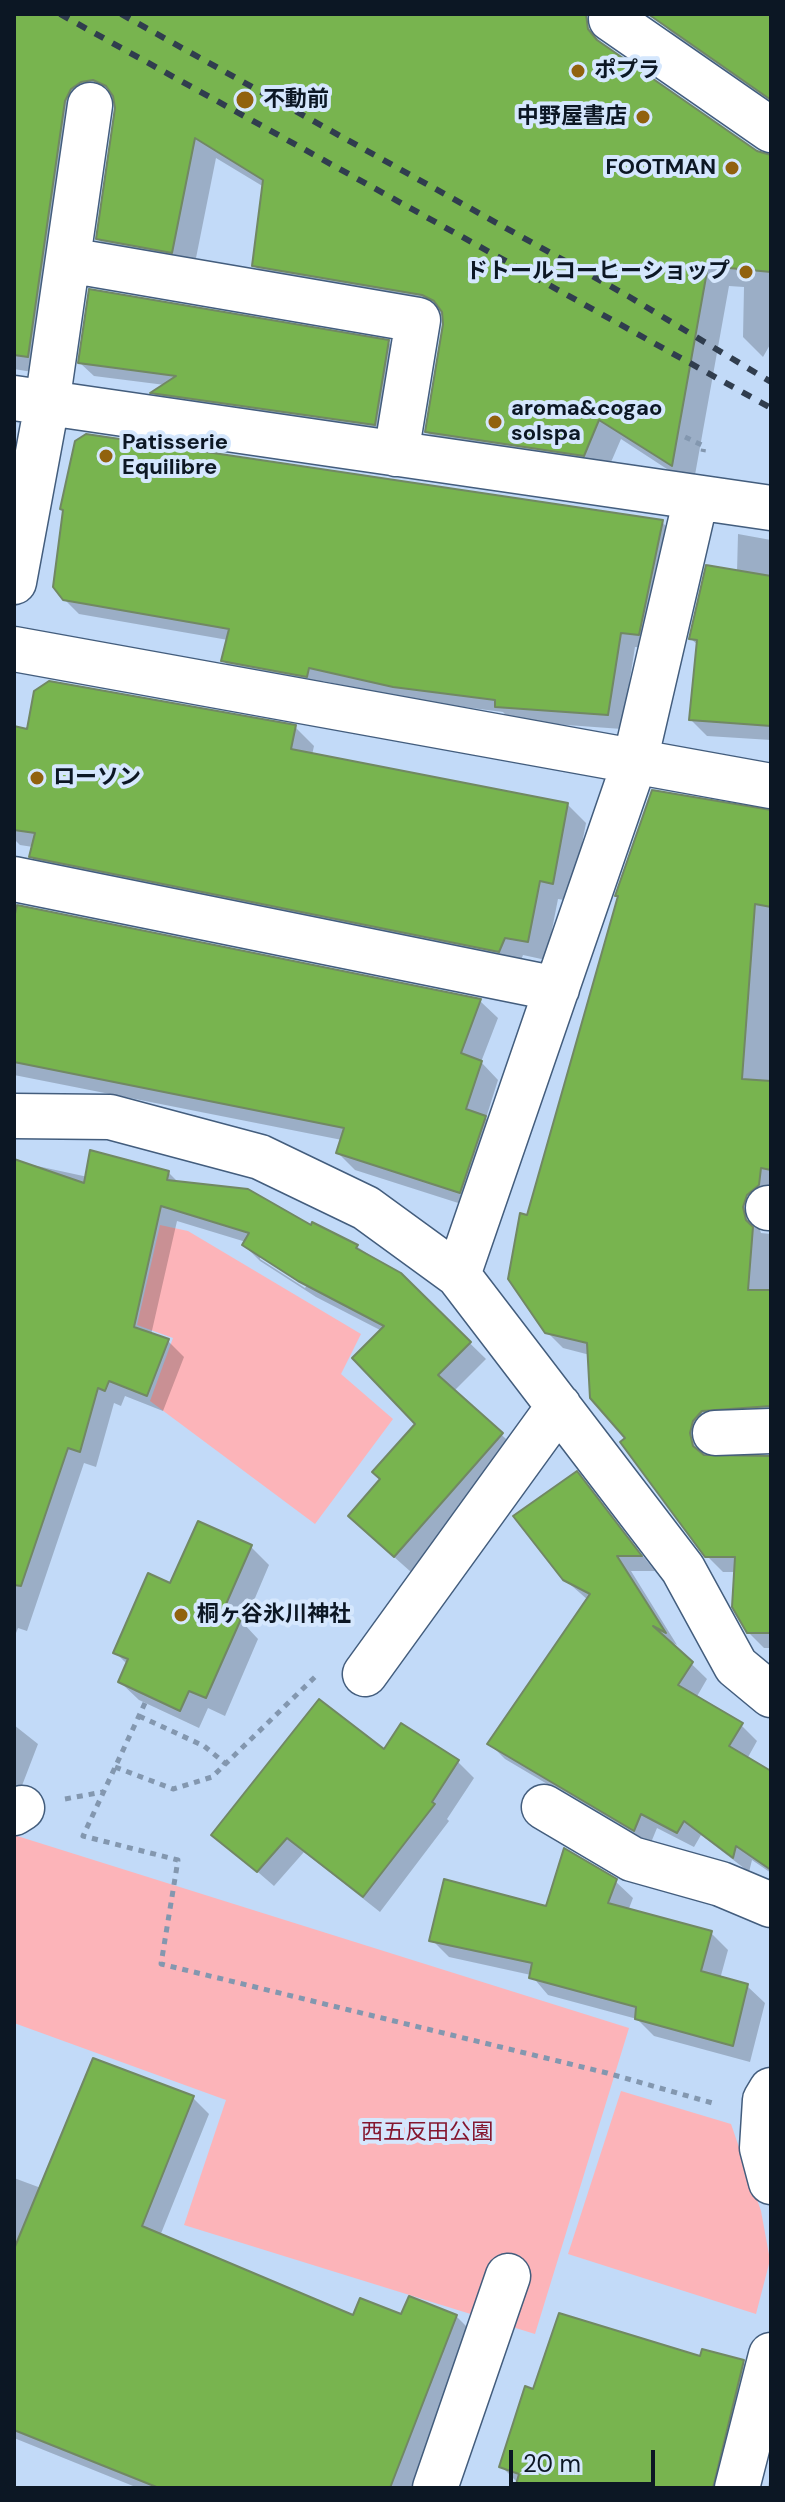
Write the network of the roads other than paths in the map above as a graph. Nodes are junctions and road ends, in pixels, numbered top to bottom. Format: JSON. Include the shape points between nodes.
{"nodes":[{"id":1,"x":612,"y":14,"type":"edge"},
{"id":2,"x":90,"y":105,"type":"dead end"},
{"id":3,"x":771,"y":130,"type":"edge"},
{"id":4,"x":68,"y":260,"type":"junction"},
{"id":5,"x":31,"y":401,"type":"edge"},
{"id":6,"x":396,"y":454,"type":"junction"},
{"id":7,"x":696,"y":498,"type":"junction"},
{"id":8,"x":771,"y":508,"type":"edge"},
{"id":9,"x":14,"y":582,"type":"edge"},
{"id":10,"x":14,"y":649,"type":"edge"},
{"id":11,"x":635,"y":761,"type":"junction"},
{"id":12,"x":771,"y":786,"type":"edge"},
{"id":13,"x":14,"y":879,"type":"edge"},
{"id":14,"x":557,"y":989,"type":"junction"},
{"id":15,"x":14,"y":1116,"type":"edge"},
{"id":16,"x":458,"y":1275,"type":"junction"},
{"id":17,"x":559,"y":1406,"type":"junction"},
{"id":18,"x":771,"y":1431,"type":"edge"},
{"id":19,"x":715,"y":1433,"type":"dead end"},
{"id":20,"x":344,"y":1670,"type":"road end"},
{"id":21,"x":771,"y":1695,"type":"edge"},
{"id":22,"x":544,"y":1807,"type":"dead end"},
{"id":23,"x":771,"y":1905,"type":"edge"},
{"id":24,"x":767,"y":2104,"type":"edge"},
{"id":25,"x":771,"y":2182,"type":"edge"},
{"id":26,"x":508,"y":2276,"type":"dead end"},
{"id":27,"x":771,"y":2355,"type":"edge"},
{"id":28,"x":435,"y":2488,"type":"edge"},
{"id":29,"x":737,"y":2488,"type":"edge"}],
"edges":[{"from":1,"to":3,"type":"street","via":[[611,19]]},
{"from":2,"to":4,"type":"street"},
{"from":4,"to":5,"type":"street"},
{"from":4,"to":6,"type":"street","via":[[418,320]]},
{"from":5,"to":6,"type":"street"},
{"from":5,"to":9,"type":"street"},
{"from":6,"to":7,"type":"street"},
{"from":7,"to":8,"type":"street"},
{"from":7,"to":11,"type":"street"},
{"from":10,"to":11,"type":"street"},
{"from":11,"to":12,"type":"street"},
{"from":11,"to":14,"type":"street"},
{"from":13,"to":14,"type":"street"},
{"from":14,"to":16,"type":"street"},
{"from":15,"to":16,"type":"street","via":[[110,1117],[260,1157],[366,1208]]},
{"from":16,"to":17,"type":"street"},
{"from":17,"to":20,"type":"street"},
{"from":17,"to":21,"type":"street","via":[[683,1569],[736,1666]]},
{"from":18,"to":19,"type":"street"},
{"from":22,"to":23,"type":"street","via":[[632,1859],[721,1884]]},
{"from":24,"to":25,"type":"street","via":[[762,2148]]},
{"from":26,"to":28,"type":"street"},
{"from":27,"to":29,"type":"street"}]}
